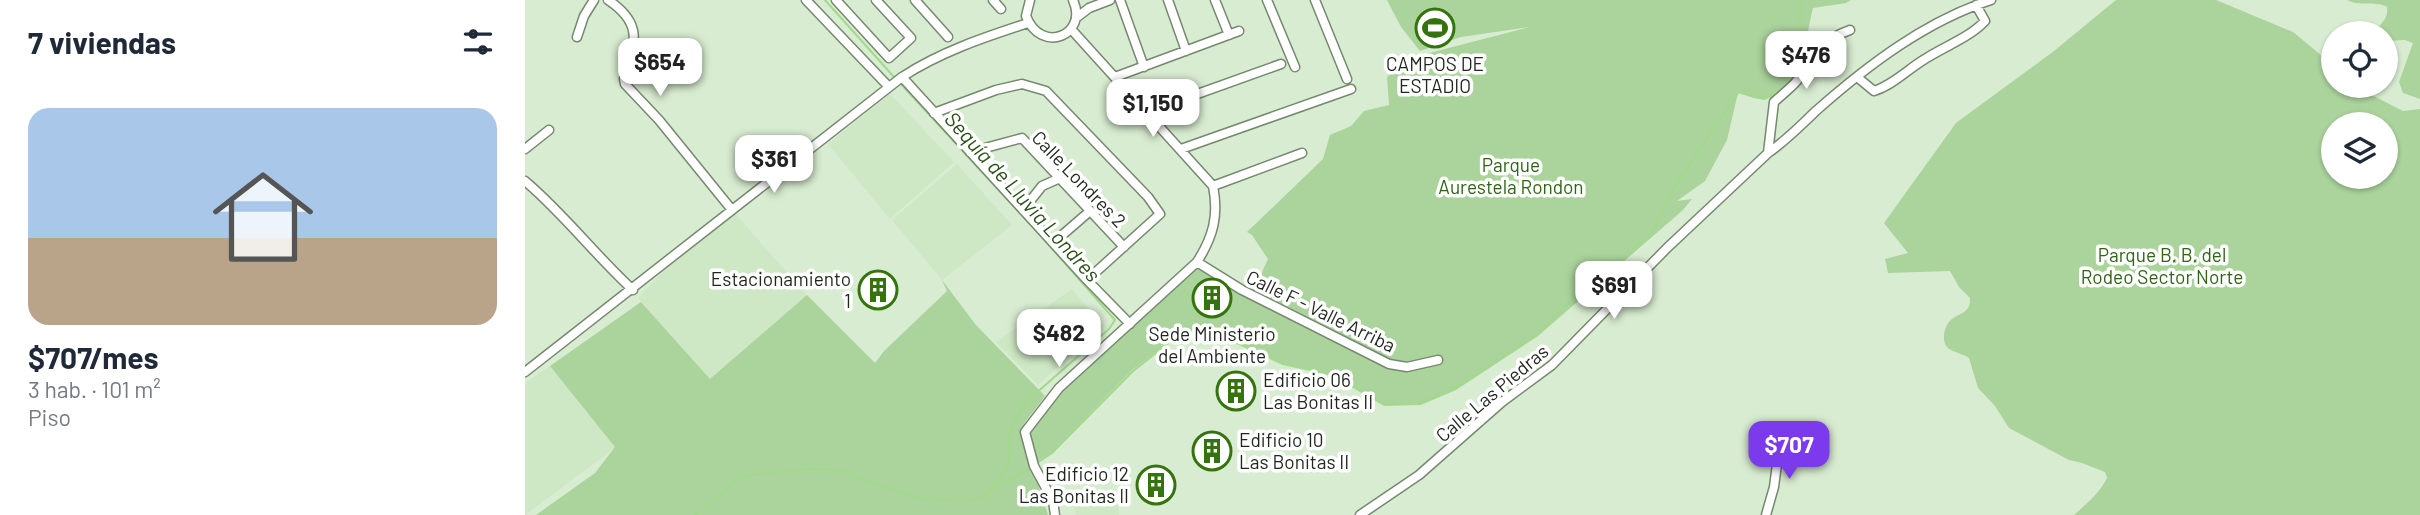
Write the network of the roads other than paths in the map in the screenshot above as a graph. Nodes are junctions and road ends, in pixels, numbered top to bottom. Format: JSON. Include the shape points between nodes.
{"nodes":[{"id":1,"x":594,"y":0,"type":"edge"},
{"id":2,"x":608,"y":0,"type":"edge"},
{"id":3,"x":806,"y":0,"type":"edge"},
{"id":4,"x":876,"y":0,"type":"edge"},
{"id":5,"x":915,"y":0,"type":"edge"},
{"id":6,"x":993,"y":0,"type":"edge"},
{"id":7,"x":1030,"y":0,"type":"edge"},
{"id":8,"x":1073,"y":0,"type":"edge"},
{"id":9,"x":1110,"y":0,"type":"edge"},
{"id":10,"x":1119,"y":0,"type":"edge"},
{"id":11,"x":1168,"y":0,"type":"edge"},
{"id":12,"x":1215,"y":0,"type":"edge"},
{"id":13,"x":1267,"y":0,"type":"edge"},
{"id":14,"x":1315,"y":0,"type":"edge"},
{"id":15,"x":1991,"y":0,"type":"edge"},
{"id":16,"x":838,"y":1,"type":"edge"},
{"id":17,"x":1976,"y":5,"type":"junction"},
{"id":18,"x":1001,"y":9,"type":"dead end"},
{"id":19,"x":1076,"y":18,"type":"junction"},
{"id":20,"x":1028,"y":23,"type":"junction"},
{"id":21,"x":1071,"y":29,"type":"junction"},
{"id":22,"x":1850,"y":30,"type":"dead end"},
{"id":23,"x":1239,"y":31,"type":"dead end"},
{"id":24,"x":1229,"y":35,"type":"junction"},
{"id":25,"x":577,"y":37,"type":"dead end"},
{"id":26,"x":948,"y":37,"type":"dead end"},
{"id":27,"x":1186,"y":51,"type":"junction"},
{"id":28,"x":1281,"y":64,"type":"dead end"},
{"id":29,"x":1144,"y":67,"type":"junction"},
{"id":30,"x":1295,"y":67,"type":"dead end"},
{"id":31,"x":902,"y":77,"type":"junction"},
{"id":32,"x":1857,"y":77,"type":"junction"},
{"id":33,"x":1115,"y":78,"type":"junction"},
{"id":34,"x":1347,"y":79,"type":"dead end"},
{"id":35,"x":889,"y":87,"type":"junction"},
{"id":36,"x":1351,"y":89,"type":"dead end"},
{"id":37,"x":1147,"y":112,"type":"junction"},
{"id":38,"x":934,"y":113,"type":"junction"},
{"id":39,"x":549,"y":130,"type":"dead end"},
{"id":40,"x":525,"y":149,"type":"edge"},
{"id":41,"x":1181,"y":149,"type":"junction"},
{"id":42,"x":969,"y":152,"type":"junction"},
{"id":43,"x":1302,"y":153,"type":"dead end"},
{"id":44,"x":1768,"y":153,"type":"junction"},
{"id":45,"x":1060,"y":178,"type":"junction"},
{"id":46,"x":525,"y":181,"type":"edge"},
{"id":47,"x":1213,"y":186,"type":"junction"},
{"id":48,"x":732,"y":209,"type":"junction"},
{"id":49,"x":1023,"y":210,"type":"junction"},
{"id":50,"x":1090,"y":211,"type":"junction"},
{"id":51,"x":1053,"y":243,"type":"junction"},
{"id":52,"x":1123,"y":247,"type":"junction"},
{"id":53,"x":1196,"y":262,"type":"junction"},
{"id":54,"x":1087,"y":280,"type":"junction"},
{"id":55,"x":633,"y":290,"type":"junction"},
{"id":56,"x":1131,"y":324,"type":"junction"},
{"id":57,"x":1438,"y":360,"type":"dead end"},
{"id":58,"x":525,"y":372,"type":"edge"},
{"id":59,"x":1780,"y":441,"type":"dead end"},
{"id":60,"x":1055,"y":515,"type":"edge"},
{"id":61,"x":1360,"y":515,"type":"edge"},
{"id":62,"x":1766,"y":515,"type":"edge"}],
"edges":[{"from":1,"to":25,"type":"street"},
{"from":2,"to":48,"type":"street","via":[[628,15],[633,27],[625,84]]},
{"from":3,"to":35,"type":"street"},
{"from":4,"to":16,"type":"street","via":[[911,38],[889,58]]},
{"from":5,"to":26,"type":"street"},
{"from":6,"to":18,"type":"street"},
{"from":7,"to":20,"type":"street"},
{"from":8,"to":19,"type":"street"},
{"from":9,"to":19,"type":"street"},
{"from":10,"to":29,"type":"street"},
{"from":11,"to":27,"type":"street"},
{"from":12,"to":24,"type":"street"},
{"from":13,"to":30,"type":"street"},
{"from":14,"to":34,"type":"street"},
{"from":15,"to":17,"type":"street","name":"Calle Las Piedras"},
{"from":17,"to":32,"type":"street","name":"Calle Las Piedras","via":[[1908,41]]},
{"from":17,"to":32,"type":"street","via":[[1985,21],[1976,30],[1885,87],[1874,91]]},
{"from":19,"to":21,"type":"street"},
{"from":20,"to":21,"type":"street","via":[[1047,37]]},
{"from":20,"to":31,"type":"street","via":[[946,53]]},
{"from":21,"to":33,"type":"street"},
{"from":22,"to":44,"type":"street","via":[[1819,48],[1796,82],[1774,102]]},
{"from":23,"to":24,"type":"street"},
{"from":24,"to":27,"type":"street"},
{"from":27,"to":29,"type":"street"},
{"from":28,"to":37,"type":"street"},
{"from":29,"to":33,"type":"street"},
{"from":31,"to":35,"type":"street"},
{"from":31,"to":38,"type":"street"},
{"from":32,"to":44,"type":"street","name":"Calle Las Piedras"},
{"from":33,"to":37,"type":"street"},
{"from":35,"to":48,"type":"street"},
{"from":36,"to":41,"type":"street"},
{"from":37,"to":41,"type":"street"},
{"from":38,"to":42,"type":"street"},
{"from":38,"to":52,"type":"street","via":[[1022,84],[1046,90],[1160,215]]},
{"from":39,"to":40,"type":"street"},
{"from":41,"to":47,"type":"street"},
{"from":42,"to":45,"type":"street","name":"Calle Londres 2","via":[[1022,138]]},
{"from":42,"to":49,"type":"street"},
{"from":43,"to":47,"type":"street"},
{"from":44,"to":61,"type":"street","name":"Calle Las Piedras","via":[[1552,365],[1501,402],[1410,483]]},
{"from":45,"to":49,"type":"street","via":[[1042,186]]},
{"from":45,"to":50,"type":"street","name":"Calle Londres 2"},
{"from":46,"to":55,"type":"street"},
{"from":47,"to":53,"type":"street","via":[[1215,222],[1209,243]]},
{"from":48,"to":55,"type":"street"},
{"from":49,"to":51,"type":"street"},
{"from":50,"to":51,"type":"street"},
{"from":50,"to":52,"type":"street","name":"Calle Londres 2"},
{"from":51,"to":54,"type":"street"},
{"from":52,"to":54,"type":"street"},
{"from":53,"to":56,"type":"street"},
{"from":53,"to":57,"type":"street","name":"Calle F - Valle Arriba","via":[[1389,364],[1407,367]]},
{"from":54,"to":56,"type":"street"},
{"from":55,"to":58,"type":"street"},
{"from":56,"to":60,"type":"street","via":[[1059,388],[1025,432]]},
{"from":59,"to":62,"type":"street"}]}
